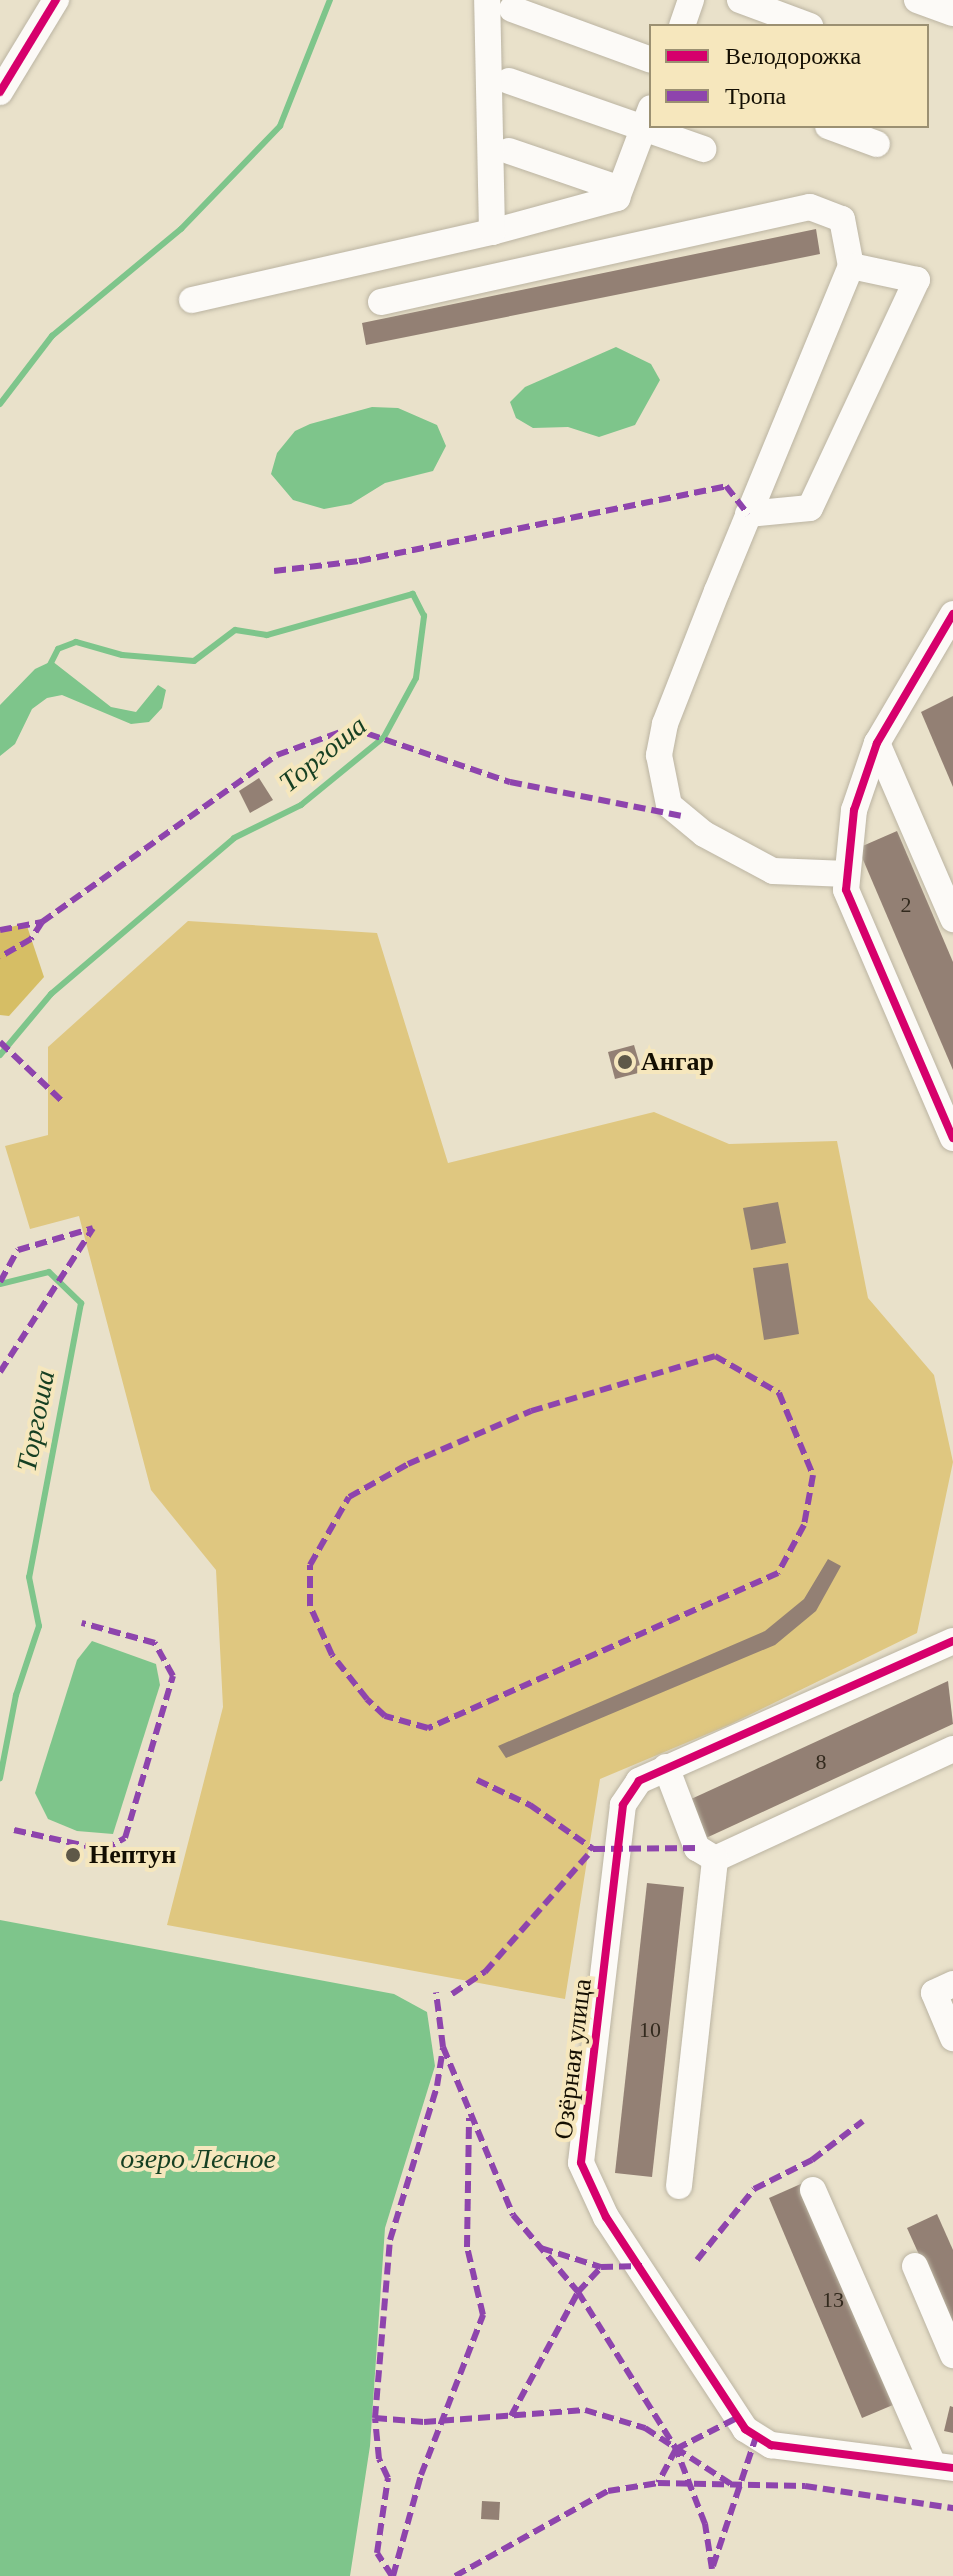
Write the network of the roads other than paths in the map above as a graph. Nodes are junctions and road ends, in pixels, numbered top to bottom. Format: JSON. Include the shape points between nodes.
{"nodes":[{"id":1,"x":56,"y":0,"type":"edge"},
{"id":2,"x":487,"y":0,"type":"edge"},
{"id":3,"x":691,"y":0,"type":"edge"},
{"id":4,"x":740,"y":0,"type":"edge"},
{"id":5,"x":917,"y":0,"type":"edge"},
{"id":6,"x":512,"y":9,"type":"dead end"},
{"id":7,"x":953,"y":13,"type":"edge"},
{"id":8,"x":683,"y":24,"type":"edge"},
{"id":9,"x":805,"y":24,"type":"edge"},
{"id":10,"x":649,"y":59,"type":"edge"},
{"id":11,"x":509,"y":81,"type":"dead end"},
{"id":12,"x":0,"y":92,"type":"edge"},
{"id":13,"x":647,"y":118,"type":"edge"},
{"id":14,"x":665,"y":128,"type":"edge"},
{"id":15,"x":833,"y":128,"type":"edge"},
{"id":16,"x":877,"y":144,"type":"dead end"},
{"id":17,"x":703,"y":149,"type":"dead end"},
{"id":18,"x":509,"y":151,"type":"dead end"},
{"id":19,"x":620,"y":189,"type":"junction"},
{"id":20,"x":492,"y":232,"type":"junction"},
{"id":21,"x":851,"y":266,"type":"junction"},
{"id":22,"x":192,"y":300,"type":"dead end"},
{"id":23,"x":381,"y":302,"type":"dead end"},
{"id":24,"x":748,"y":514,"type":"junction"},
{"id":25,"x":953,"y":614,"type":"edge"},
{"id":26,"x":877,"y":743,"type":"junction"},
{"id":27,"x":847,"y":874,"type":"junction"},
{"id":28,"x":953,"y":919,"type":"edge"},
{"id":29,"x":947,"y":1107,"type":"edge"},
{"id":30,"x":953,"y":1138,"type":"edge"},
{"id":31,"x":953,"y":1641,"type":"edge"},
{"id":32,"x":953,"y":1749,"type":"edge"},
{"id":33,"x":666,"y":1767,"type":"junction"},
{"id":34,"x":715,"y":1859,"type":"junction"},
{"id":35,"x":953,"y":1984,"type":"edge"},
{"id":36,"x":953,"y":2038,"type":"edge"},
{"id":37,"x":679,"y":2186,"type":"dead end"},
{"id":38,"x":813,"y":2190,"type":"dead end"},
{"id":39,"x":915,"y":2266,"type":"dead end"},
{"id":40,"x":953,"y":2355,"type":"edge"},
{"id":41,"x":943,"y":2466,"type":"edge"}],
"edges":[{"from":1,"to":12,"type":"street"},
{"from":2,"to":20,"type":"street"},
{"from":3,"to":8,"type":"street"},
{"from":4,"to":9,"type":"street"},
{"from":5,"to":7,"type":"street"},
{"from":6,"to":10,"type":"street"},
{"from":11,"to":13,"type":"street"},
{"from":13,"to":19,"type":"street"},
{"from":14,"to":17,"type":"street"},
{"from":15,"to":16,"type":"street"},
{"from":18,"to":19,"type":"street"},
{"from":19,"to":20,"type":"street","via":[[617,198]]},
{"from":20,"to":22,"type":"street"},
{"from":21,"to":23,"type":"street","via":[[842,219],[810,207]]},
{"from":21,"to":24,"type":"street"},
{"from":21,"to":24,"type":"street","via":[[917,280],[810,508]]},
{"from":24,"to":27,"type":"street","via":[[665,724],[659,755],[662,785],[669,805],[681,816],[773,871]]},
{"from":25,"to":26,"type":"street"},
{"from":26,"to":27,"type":"street","via":[[854,810]]},
{"from":26,"to":28,"type":"street"},
{"from":27,"to":29,"type":"street","via":[[846,890]]},
{"from":29,"to":30,"type":"street"},
{"from":31,"to":33,"type":"street","name":"Озёрная улица"},
{"from":32,"to":34,"type":"street"},
{"from":33,"to":34,"type":"street","via":[[697,1848]]},
{"from":33,"to":41,"type":"street","name":"Озёрная улица","via":[[639,1781],[623,1805],[581,2163],[606,2217],[745,2429],[771,2445]]},
{"from":34,"to":37,"type":"street"},
{"from":35,"to":36,"type":"street","via":[[934,1993]]},
{"from":38,"to":41,"type":"street"},
{"from":39,"to":40,"type":"street"}]}
